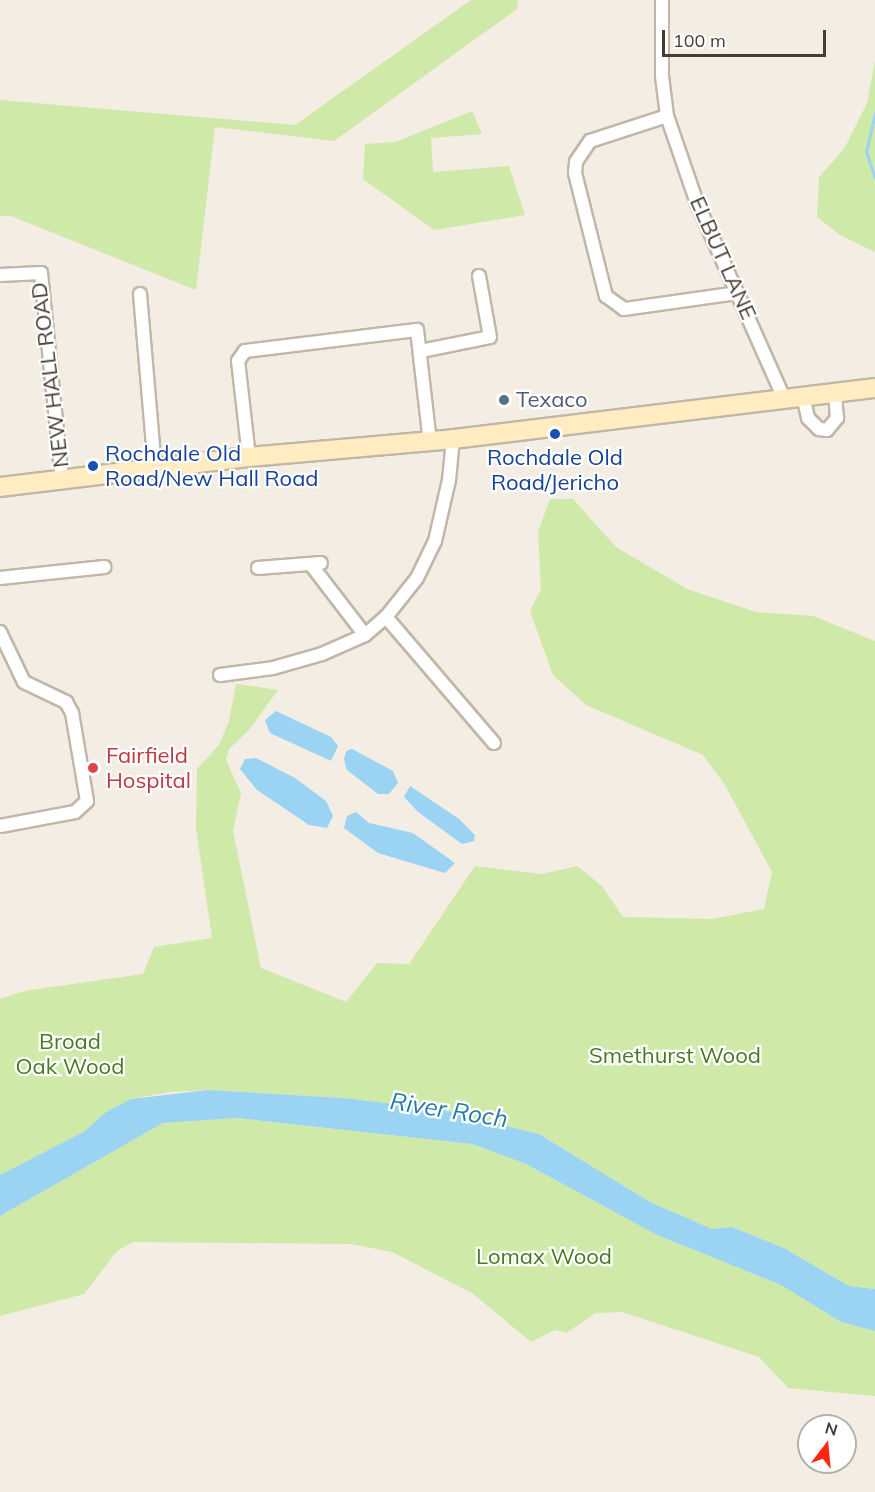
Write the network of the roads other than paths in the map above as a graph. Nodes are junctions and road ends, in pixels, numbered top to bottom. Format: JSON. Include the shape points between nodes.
{"nodes":[{"id":1,"x":662,"y":0,"type":"edge"},
{"id":2,"x":667,"y":116,"type":"junction"},
{"id":3,"x":0,"y":275,"type":"edge"},
{"id":4,"x":479,"y":276,"type":"dead end"},
{"id":5,"x":738,"y":293,"type":"junction"},
{"id":6,"x":140,"y":294,"type":"dead end"},
{"id":7,"x":421,"y":351,"type":"junction"},
{"id":8,"x":875,"y":388,"type":"edge"},
{"id":9,"x":835,"y":393,"type":"junction"},
{"id":10,"x":803,"y":396,"type":"junction"},
{"id":11,"x":784,"y":398,"type":"junction"},
{"id":12,"x":453,"y":439,"type":"junction"},
{"id":13,"x":429,"y":442,"type":"junction"},
{"id":14,"x":249,"y":457,"type":"junction"},
{"id":15,"x":155,"y":469,"type":"junction"},
{"id":16,"x":62,"y":479,"type":"junction"},
{"id":17,"x":0,"y":487,"type":"edge"},
{"id":18,"x":104,"y":567,"type":"dead end"},
{"id":19,"x":258,"y":568,"type":"dead end"},
{"id":20,"x":0,"y":578,"type":"edge"},
{"id":21,"x":386,"y":617,"type":"junction"},
{"id":22,"x":0,"y":632,"type":"edge"},
{"id":23,"x":365,"y":635,"type":"junction"},
{"id":24,"x":220,"y":675,"type":"dead end"},
{"id":25,"x":494,"y":743,"type":"dead end"},
{"id":26,"x":0,"y":826,"type":"edge"}],
"edges":[{"from":1,"to":2,"type":"street","name":"ELBUT LANE","via":[[662,76]]},
{"from":2,"to":5,"type":"street","name":"ELBUT LANE","via":[[697,203]]},
{"from":2,"to":5,"type":"street","via":[[590,141],[576,162],[575,173],[606,296],[624,309]]},
{"from":3,"to":16,"type":"street","name":"NEW HALL ROAD","via":[[41,273]]},
{"from":4,"to":7,"type":"street","via":[[490,338]]},
{"from":5,"to":11,"type":"street","name":"ELBUT LANE"},
{"from":6,"to":15,"type":"street"},
{"from":7,"to":13,"type":"street"},
{"from":7,"to":14,"type":"street","via":[[417,330],[245,351],[238,361]]},
{"from":8,"to":9,"type":"main road"},
{"from":9,"to":10,"type":"main road"},
{"from":9,"to":10,"type":"street","via":[[837,418],[827,430],[813,425]]},
{"from":10,"to":11,"type":"main road"},
{"from":11,"to":12,"type":"main road"},
{"from":12,"to":13,"type":"main road"},
{"from":12,"to":21,"type":"street","via":[[449,480],[435,541],[417,578]]},
{"from":13,"to":14,"type":"main road"},
{"from":14,"to":15,"type":"main road"},
{"from":15,"to":16,"type":"main road"},
{"from":16,"to":17,"type":"main road"},
{"from":18,"to":20,"type":"street"},
{"from":19,"to":23,"type":"street","via":[[316,564]]},
{"from":21,"to":23,"type":"street"},
{"from":21,"to":25,"type":"street"},
{"from":22,"to":26,"type":"street","via":[[24,682],[61,693],[72,713],[87,801],[75,812]]},
{"from":23,"to":24,"type":"street","via":[[303,660]]}]}
